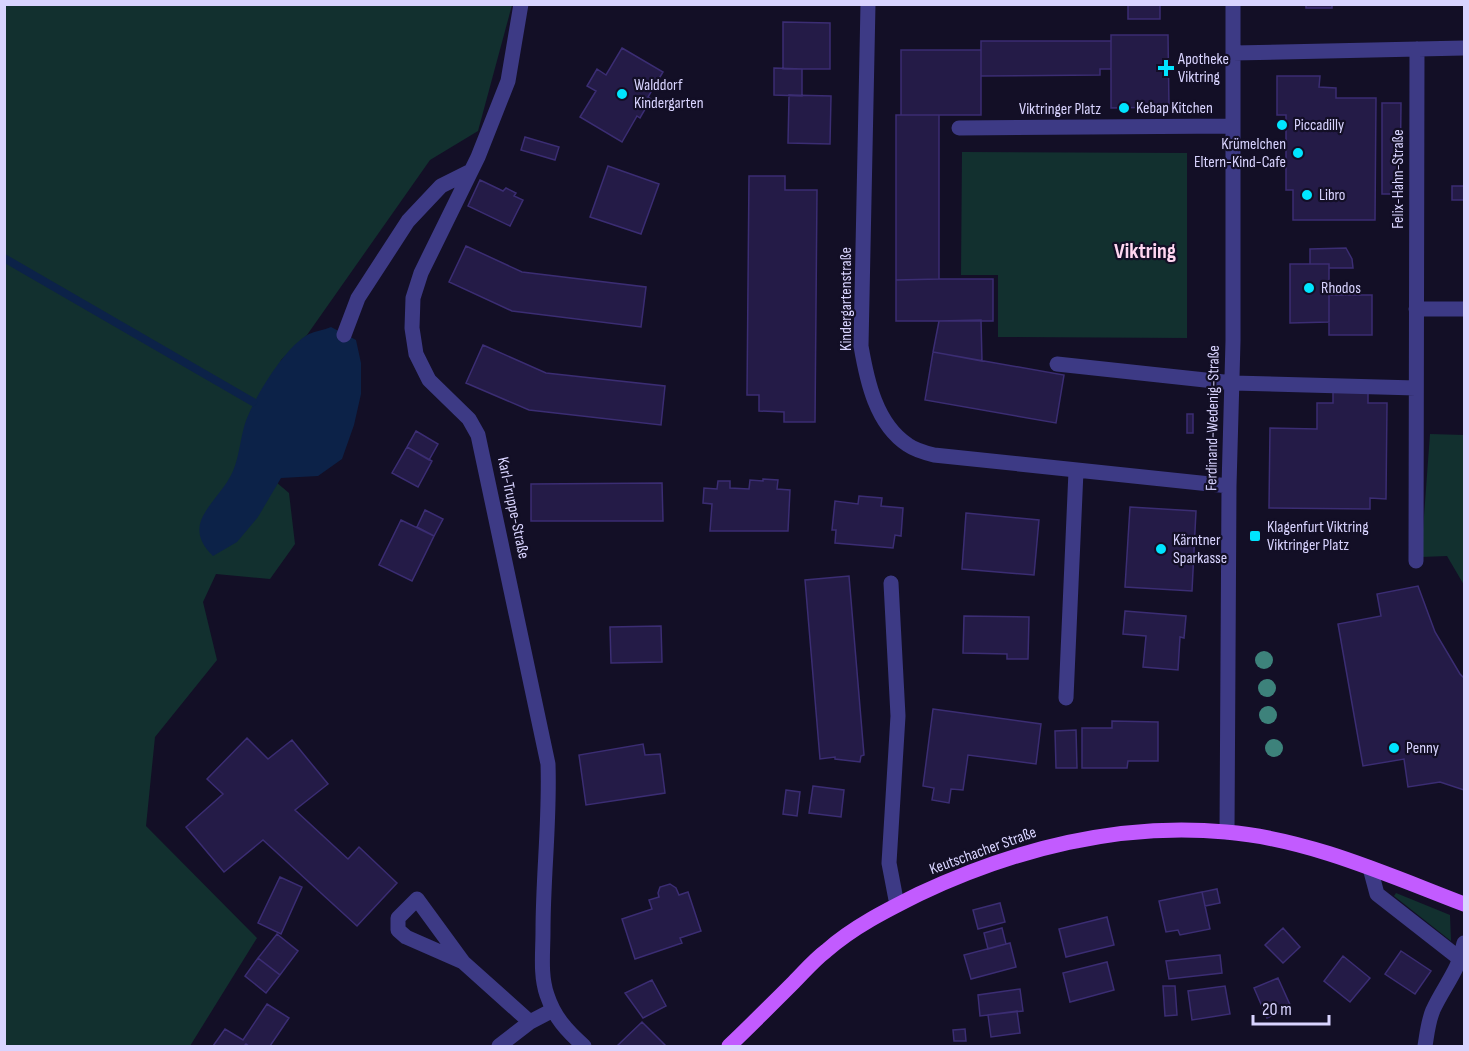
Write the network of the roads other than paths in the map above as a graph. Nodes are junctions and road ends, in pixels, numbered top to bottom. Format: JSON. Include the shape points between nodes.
{"nodes":[{"id":1,"x":521,"y":4,"type":"edge"},
{"id":2,"x":868,"y":4,"type":"edge"},
{"id":3,"x":1233,"y":4,"type":"edge"},
{"id":4,"x":1464,"y":48,"type":"edge"},
{"id":5,"x":1417,"y":49,"type":"junction"},
{"id":6,"x":1233,"y":53,"type":"junction"},
{"id":7,"x":1232,"y":126,"type":"junction"},
{"id":8,"x":959,"y":128,"type":"dead end"},
{"id":9,"x":471,"y":171,"type":"junction"},
{"id":10,"x":1416,"y":309,"type":"junction"},
{"id":11,"x":1464,"y":309,"type":"edge"},
{"id":12,"x":344,"y":335,"type":"dead end"},
{"id":13,"x":1057,"y":364,"type":"dead end"},
{"id":14,"x":1233,"y":383,"type":"junction"},
{"id":15,"x":1416,"y":388,"type":"junction"},
{"id":16,"x":1076,"y":471,"type":"junction"},
{"id":17,"x":1229,"y":486,"type":"junction"},
{"id":18,"x":1416,"y":561,"type":"dead end"},
{"id":19,"x":891,"y":583,"type":"dead end"},
{"id":20,"x":1066,"y":698,"type":"dead end"},
{"id":21,"x":1227,"y":832,"type":"junction"},
{"id":22,"x":1370,"y":868,"type":"junction"},
{"id":23,"x":1464,"y":904,"type":"edge"},
{"id":24,"x":897,"y":905,"type":"junction"},
{"id":25,"x":1464,"y":943,"type":"edge"},
{"id":26,"x":1463,"y":961,"type":"edge"},
{"id":27,"x":463,"y":962,"type":"junction"},
{"id":28,"x":553,"y":1010,"type":"junction"},
{"id":29,"x":530,"y":1022,"type":"junction"},
{"id":30,"x":498,"y":1047,"type":"edge"},
{"id":31,"x":584,"y":1047,"type":"edge"},
{"id":32,"x":729,"y":1047,"type":"edge"},
{"id":33,"x":1425,"y":1047,"type":"edge"}],
"edges":[{"from":1,"to":9,"type":"street","name":"Karl-Truppe-Straße","via":[[507,81]]},
{"from":2,"to":16,"type":"street","name":"Kindergartenstraße","via":[[861,346],[876,405],[894,435],[910,447],[934,456]]},
{"from":3,"to":6,"type":"street","name":"Ferdinand-Wedenig-Straße"},
{"from":4,"to":5,"type":"street"},
{"from":5,"to":6,"type":"street"},
{"from":5,"to":10,"type":"street","name":"Felix-Hahn-Straße"},
{"from":6,"to":7,"type":"street","name":"Ferdinand-Wedenig-Straße"},
{"from":7,"to":8,"type":"street","name":"Viktringer Platz"},
{"from":7,"to":14,"type":"street","name":"Ferdinand-Wedenig-Straße"},
{"from":9,"to":12,"type":"street","via":[[441,186],[408,221],[358,298]]},
{"from":9,"to":28,"type":"street","name":"Karl-Truppe-Straße","via":[[421,273],[413,298],[412,328],[416,354],[429,380],[469,419],[478,435],[504,548],[548,765],[542,972]]},
{"from":10,"to":11,"type":"street"},
{"from":10,"to":15,"type":"street","name":"Felix-Hahn-Straße"},
{"from":13,"to":14,"type":"street"},
{"from":14,"to":15,"type":"street"},
{"from":14,"to":17,"type":"street","name":"Ferdinand-Wedenig-Straße"},
{"from":15,"to":18,"type":"street","name":"Felix-Hahn-Straße"},
{"from":16,"to":17,"type":"street","name":"Kindergartenstraße"},
{"from":16,"to":20,"type":"street"},
{"from":17,"to":21,"type":"street","name":"Ferdinand-Wedenig-Straße"},
{"from":19,"to":24,"type":"street","via":[[898,716],[889,863]]},
{"from":21,"to":22,"type":"main road","name":"Keutschacher Straße","via":[[1278,840]]},
{"from":21,"to":24,"type":"main road","name":"Keutschacher Straße","via":[[1168,829],[1047,847],[948,880]]},
{"from":22,"to":23,"type":"main road","name":"Keutschacher Straße"},
{"from":22,"to":26,"type":"street","via":[[1377,894]]},
{"from":24,"to":32,"type":"main road","name":"Keutschacher Straße","via":[[826,951]]},
{"from":25,"to":26,"type":"street"},
{"from":26,"to":33,"type":"street","via":[[1433,1011]]},
{"from":27,"to":27,"type":"street","via":[[405,938],[398,930],[398,918],[417,899]]},
{"from":27,"to":29,"type":"street"},
{"from":28,"to":29,"type":"street"},
{"from":28,"to":31,"type":"street","name":"Karl-Truppe-Straße"},
{"from":29,"to":30,"type":"street"}]}
